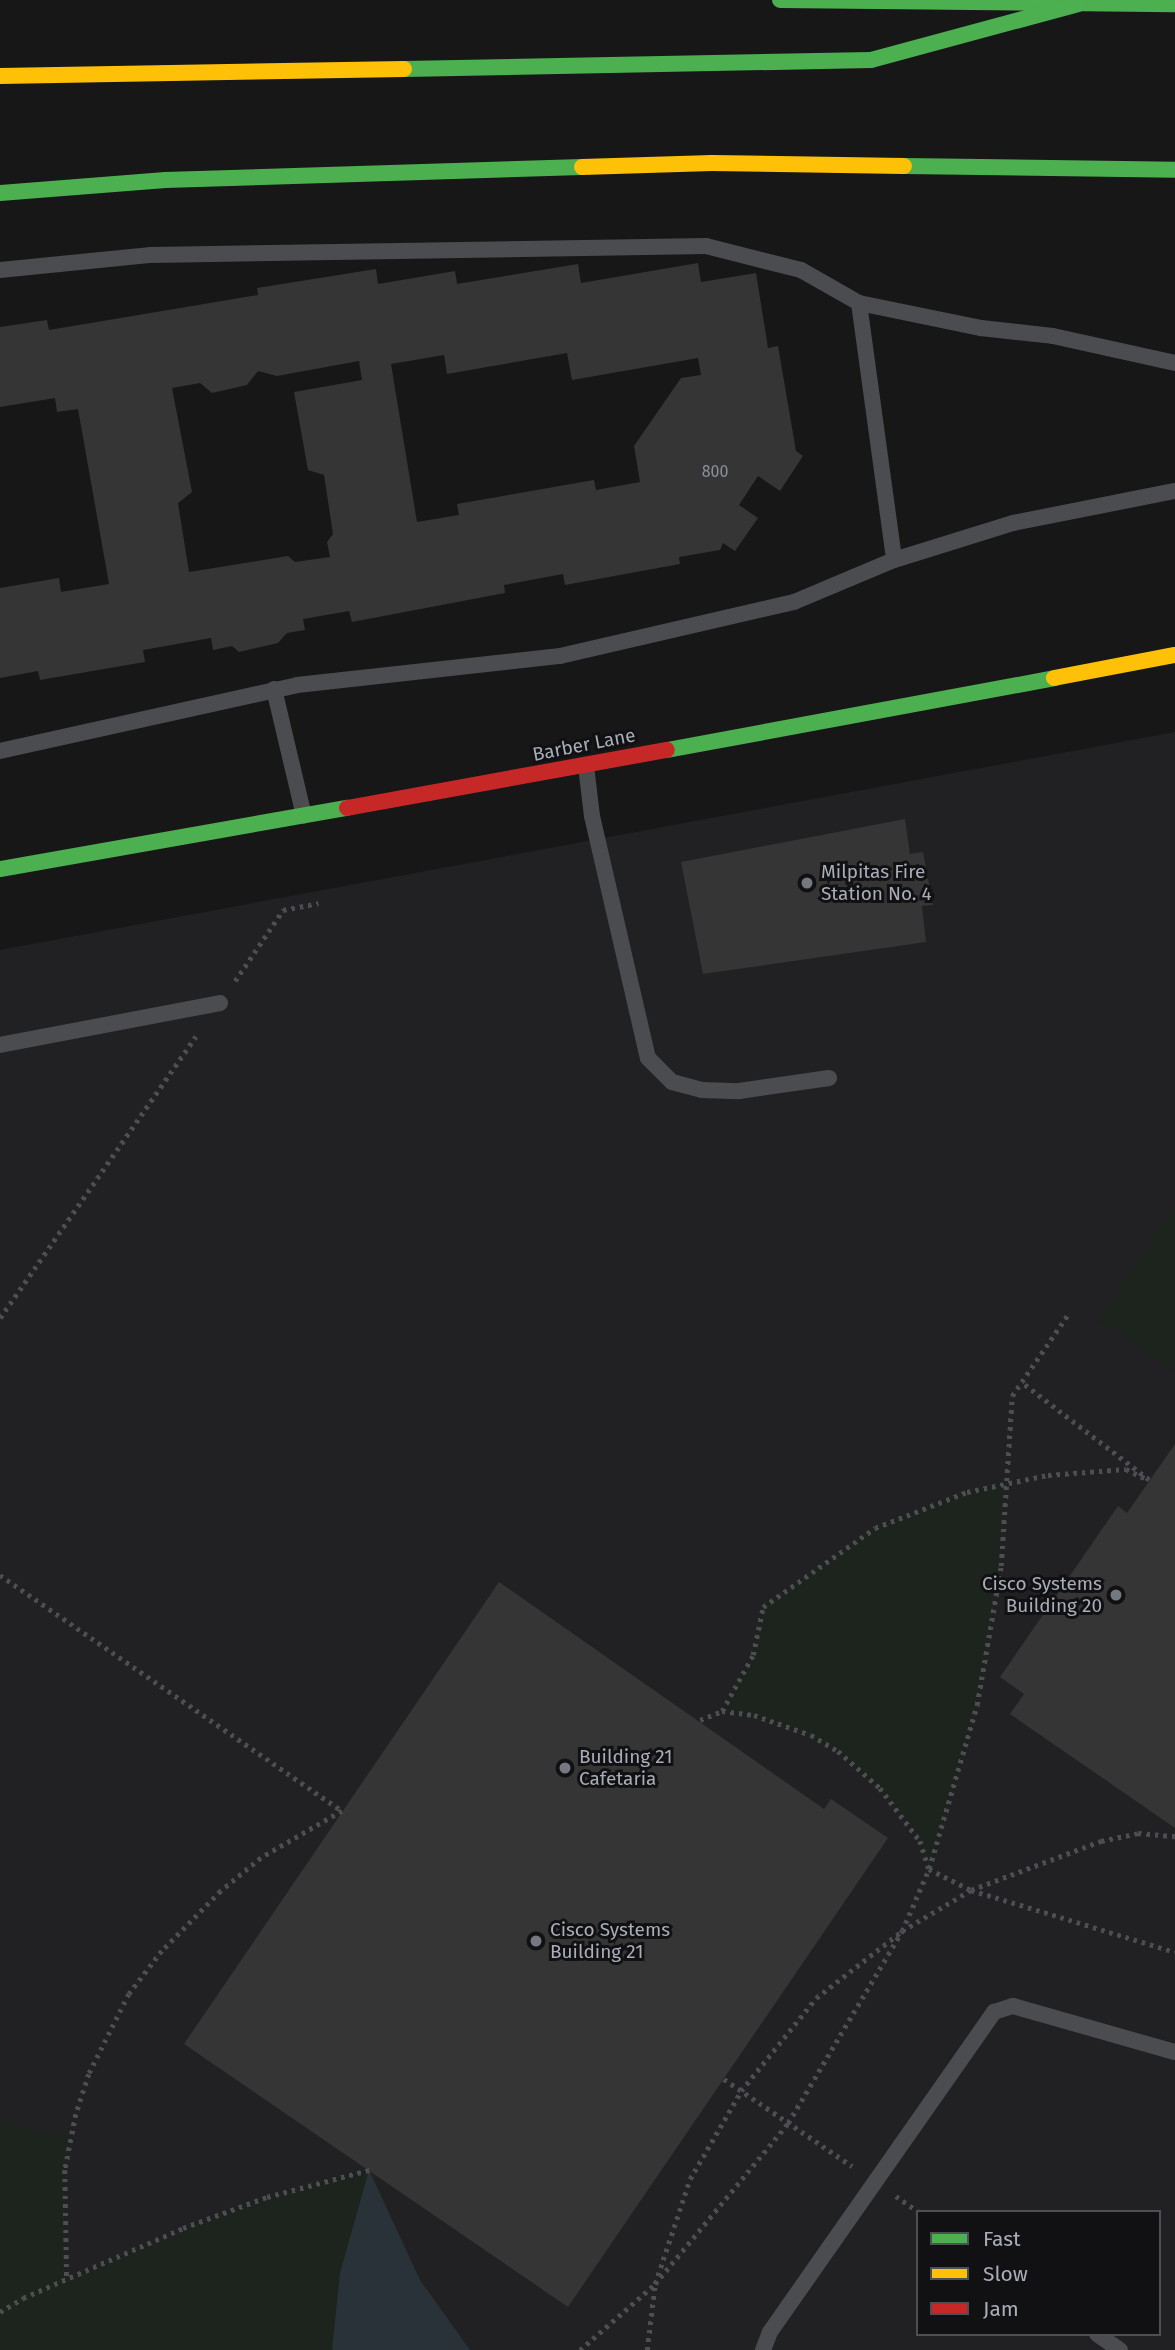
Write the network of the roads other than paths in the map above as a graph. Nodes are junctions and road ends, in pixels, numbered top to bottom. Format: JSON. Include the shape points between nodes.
{"nodes":[{"id":1,"x":780,"y":0,"type":"edge"},
{"id":2,"x":1079,"y":4,"type":"junction"},
{"id":3,"x":1175,"y":4,"type":"edge"},
{"id":4,"x":0,"y":76,"type":"edge"},
{"id":5,"x":1175,"y":170,"type":"edge"},
{"id":6,"x":0,"y":193,"type":"edge"},
{"id":7,"x":0,"y":270,"type":"edge"},
{"id":8,"x":859,"y":303,"type":"junction"},
{"id":9,"x":1175,"y":363,"type":"edge"},
{"id":10,"x":1175,"y":491,"type":"edge"},
{"id":11,"x":894,"y":559,"type":"junction"},
{"id":12,"x":1175,"y":655,"type":"edge"},
{"id":13,"x":274,"y":689,"type":"junction"},
{"id":14,"x":0,"y":751,"type":"edge"},
{"id":15,"x":586,"y":766,"type":"junction"},
{"id":16,"x":304,"y":816,"type":"junction"},
{"id":17,"x":0,"y":869,"type":"edge"},
{"id":18,"x":220,"y":1003,"type":"road end"},
{"id":19,"x":0,"y":1045,"type":"edge"},
{"id":20,"x":829,"y":1077,"type":"dead end"},
{"id":21,"x":1175,"y":2052,"type":"edge"},
{"id":22,"x":1100,"y":2336,"type":"edge"},
{"id":23,"x":763,"y":2350,"type":"edge"},
{"id":24,"x":1120,"y":2350,"type":"edge"}],
"edges":[{"from":1,"to":2,"type":"main road"},
{"from":2,"to":3,"type":"main road"},
{"from":2,"to":4,"type":"main road","via":[[871,60]]},
{"from":5,"to":6,"type":"main road","via":[[629,165],[165,180]]},
{"from":7,"to":8,"type":"lane","via":[[151,255],[671,244],[762,257],[801,270]]},
{"from":8,"to":9,"type":"lane","via":[[981,328],[1053,336]]},
{"from":8,"to":11,"type":"lane"},
{"from":10,"to":11,"type":"lane","via":[[1013,523]]},
{"from":11,"to":13,"type":"lane","via":[[794,602],[560,656]]},
{"from":12,"to":15,"type":"main road","name":"Barber Lane"},
{"from":13,"to":14,"type":"lane"},
{"from":13,"to":16,"type":"lane"},
{"from":15,"to":16,"type":"main road","name":"Barber Lane"},
{"from":15,"to":20,"type":"lane","via":[[592,817],[648,1058],[672,1082],[702,1090],[739,1091]]},
{"from":16,"to":17,"type":"main road","name":"Barber Lane"},
{"from":18,"to":19,"type":"lane"},
{"from":21,"to":23,"type":"lane","via":[[1013,2006],[994,2012],[874,2181]]},
{"from":22,"to":24,"type":"lane"}]}
